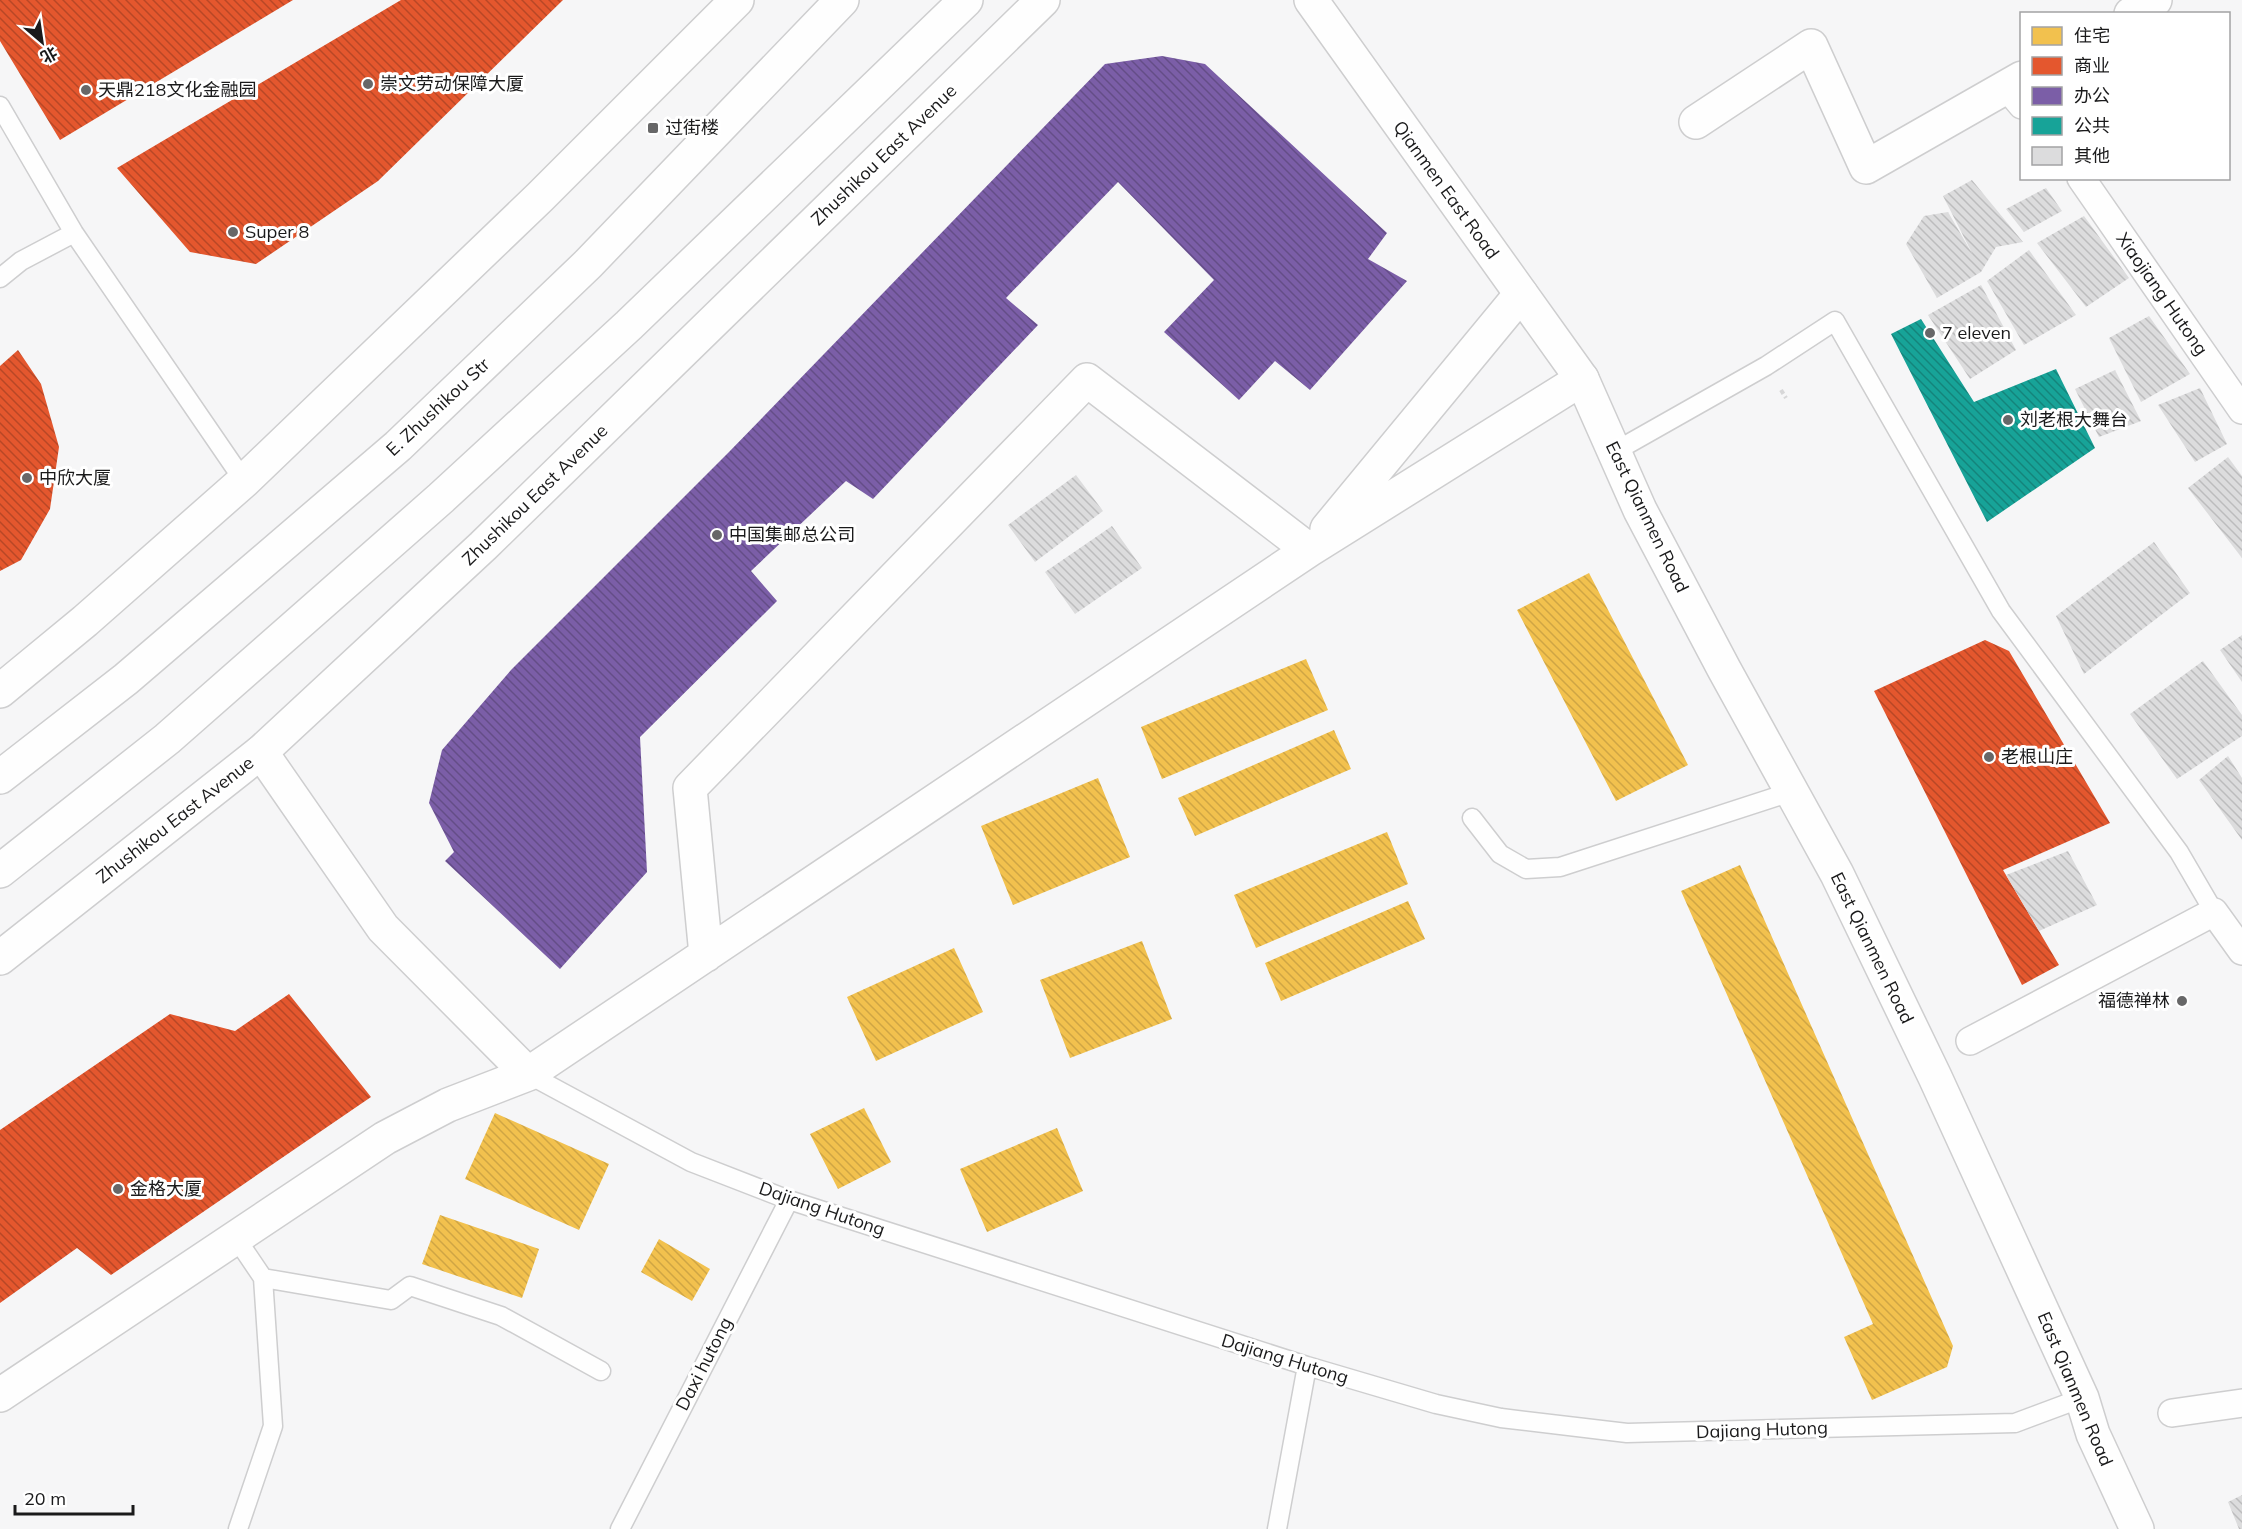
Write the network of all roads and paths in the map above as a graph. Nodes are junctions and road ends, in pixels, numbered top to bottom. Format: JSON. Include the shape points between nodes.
{"nodes":[{"id":1,"x":737,"y":0,"type":"edge"},
{"id":2,"x":842,"y":0,"type":"edge"},
{"id":3,"x":966,"y":0,"type":"edge"},
{"id":4,"x":1043,"y":0,"type":"edge"},
{"id":5,"x":1311,"y":0,"type":"edge"},
{"id":6,"x":2154,"y":0,"type":"edge"},
{"id":7,"x":2135,"y":12,"type":"edge"},
{"id":8,"x":2017,"y":90,"type":"edge"},
{"id":9,"x":0,"y":106,"type":"edge"},
{"id":10,"x":1696,"y":122,"type":"dead end"},
{"id":11,"x":2082,"y":180,"type":"edge"},
{"id":12,"x":74,"y":233,"type":"junction"},
{"id":13,"x":0,"y":278,"type":"edge"},
{"id":14,"x":1521,"y":294,"type":"junction"},
{"id":15,"x":1582,"y":379,"type":"junction"},
{"id":16,"x":2242,"y":410,"type":"edge"},
{"id":17,"x":1614,"y":452,"type":"junction"},
{"id":18,"x":244,"y":481,"type":"junction"},
{"id":19,"x":1309,"y":550,"type":"junction"},
{"id":20,"x":0,"y":691,"type":"edge"},
{"id":21,"x":261,"y":752,"type":"junction"},
{"id":22,"x":0,"y":777,"type":"edge"},
{"id":23,"x":1791,"y":792,"type":"junction"},
{"id":24,"x":1472,"y":818,"type":"dead end"},
{"id":25,"x":0,"y":871,"type":"edge"},
{"id":26,"x":2214,"y":912,"type":"junction"},
{"id":27,"x":2242,"y":951,"type":"edge"},
{"id":28,"x":706,"y":955,"type":"junction"},
{"id":29,"x":0,"y":958,"type":"edge"},
{"id":30,"x":1970,"y":1041,"type":"dead end"},
{"id":31,"x":528,"y":1074,"type":"junction"},
{"id":32,"x":789,"y":1200,"type":"junction"},
{"id":33,"x":236,"y":1238,"type":"junction"},
{"id":34,"x":263,"y":1278,"type":"junction"},
{"id":35,"x":1307,"y":1366,"type":"junction"},
{"id":36,"x":601,"y":1371,"type":"dead end"},
{"id":37,"x":0,"y":1395,"type":"edge"},
{"id":38,"x":2082,"y":1398,"type":"junction"},
{"id":39,"x":2242,"y":1403,"type":"edge"},
{"id":40,"x":2172,"y":1413,"type":"dead end"},
{"id":41,"x":238,"y":1529,"type":"edge"},
{"id":42,"x":620,"y":1529,"type":"edge"},
{"id":43,"x":1277,"y":1529,"type":"edge"},
{"id":44,"x":2137,"y":1529,"type":"edge"}],
"edges":[{"from":1,"to":18,"type":"street"},
{"from":2,"to":22,"type":"street","name":"E. Zhushikou Str","via":[[588,264],[398,446],[126,678]]},
{"from":3,"to":25,"type":"street","via":[[629,324],[441,498],[167,740]]},
{"from":4,"to":21,"type":"street","name":"Zhushikou East Avenue","via":[[483,546]]},
{"from":5,"to":14,"type":"street","name":"Qianmen East Road"},
{"from":6,"to":7,"type":"street"},
{"from":8,"to":10,"type":"street","via":[[1866,167],[1811,46]]},
{"from":9,"to":12,"type":"lane"},
{"from":11,"to":16,"type":"street","name":"Xiaojiang Hutong"},
{"from":12,"to":13,"type":"lane","via":[[21,261]]},
{"from":12,"to":18,"type":"lane"},
{"from":14,"to":15,"type":"street","name":"Qianmen East Road"},
{"from":14,"to":19,"type":"street"},
{"from":15,"to":17,"type":"street","name":"East Qianmen Road"},
{"from":15,"to":19,"type":"street"},
{"from":17,"to":23,"type":"street","name":"East Qianmen Road","via":[[1640,510]]},
{"from":17,"to":26,"type":"lane","via":[[1766,366],[1835,321],[2001,611],[2179,852]]},
{"from":18,"to":20,"type":"street"},
{"from":19,"to":28,"type":"street"},
{"from":19,"to":28,"type":"street","via":[[1087,380],[690,788]]},
{"from":21,"to":29,"type":"street","name":"Zhushikou East Avenue"},
{"from":21,"to":31,"type":"street","via":[[383,928]]},
{"from":23,"to":24,"type":"lane","via":[[1560,867],[1526,869],[1500,854]]},
{"from":23,"to":38,"type":"street","name":"East Qianmen Road","via":[[1837,874],[1930,1067]]},
{"from":26,"to":27,"type":"street"},
{"from":26,"to":30,"type":"street"},
{"from":28,"to":31,"type":"street"},
{"from":31,"to":32,"type":"lane","name":"Dajiang Hutong","via":[[691,1162]]},
{"from":31,"to":33,"type":"street","via":[[448,1105],[385,1138]]},
{"from":32,"to":35,"type":"lane","name":"Dajiang Hutong"},
{"from":32,"to":42,"type":"lane","name":"Daxi hutong"},
{"from":33,"to":34,"type":"lane"},
{"from":33,"to":37,"type":"street"},
{"from":34,"to":36,"type":"lane","via":[[392,1300],[410,1286],[501,1316]]},
{"from":34,"to":41,"type":"lane","via":[[273,1426]]},
{"from":35,"to":38,"type":"lane","name":"Dajiang Hutong","via":[[1437,1404],[1501,1418],[1627,1433],[2014,1423]]},
{"from":35,"to":43,"type":"lane"},
{"from":38,"to":44,"type":"street","name":"East Qianmen Road","via":[[2093,1434]]},
{"from":39,"to":40,"type":"street"}]}
